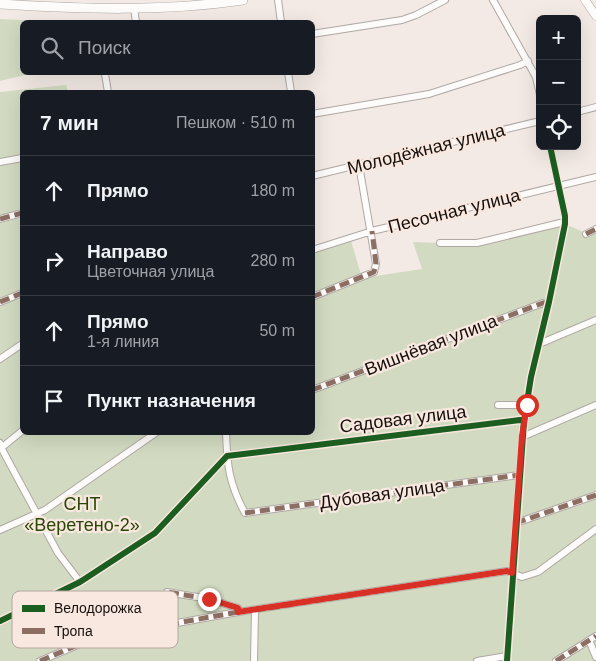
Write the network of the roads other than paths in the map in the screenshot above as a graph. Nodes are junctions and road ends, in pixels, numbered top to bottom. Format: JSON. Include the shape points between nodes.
{"nodes":[{"id":1,"x":243,"y":0,"type":"edge"},
{"id":2,"x":278,"y":0,"type":"edge"},
{"id":3,"x":445,"y":0,"type":"edge"},
{"id":4,"x":493,"y":0,"type":"edge"},
{"id":5,"x":585,"y":0,"type":"edge"},
{"id":6,"x":0,"y":4,"type":"edge"},
{"id":7,"x":134,"y":8,"type":"junction"},
{"id":8,"x":596,"y":16,"type":"edge"},
{"id":9,"x":136,"y":20,"type":"edge"},
{"id":10,"x":281,"y":20,"type":"edge"},
{"id":11,"x":315,"y":34,"type":"edge"},
{"id":12,"x":528,"y":61,"type":"junction"},
{"id":13,"x":105,"y":75,"type":"edge"},
{"id":14,"x":288,"y":75,"type":"edge"},
{"id":15,"x":536,"y":77,"type":"edge"},
{"id":16,"x":108,"y":90,"type":"edge"},
{"id":17,"x":291,"y":90,"type":"edge"},
{"id":18,"x":596,"y":107,"type":"edge"},
{"id":19,"x":581,"y":111,"type":"edge"},
{"id":20,"x":315,"y":113,"type":"edge"},
{"id":21,"x":536,"y":122,"type":"edge"},
{"id":22,"x":551,"y":150,"type":"edge"},
{"id":23,"x":20,"y":158,"type":"edge"},
{"id":24,"x":0,"y":162,"type":"edge"},
{"id":25,"x":359,"y":165,"type":"junction"},
{"id":26,"x":315,"y":175,"type":"edge"},
{"id":27,"x":596,"y":177,"type":"edge"},
{"id":28,"x":558,"y":186,"type":"junction"},
{"id":29,"x":20,"y":213,"type":"edge"},
{"id":30,"x":0,"y":219,"type":"edge"},
{"id":31,"x":565,"y":224,"type":"junction"},
{"id":32,"x":596,"y":229,"type":"edge"},
{"id":33,"x":372,"y":231,"type":"junction"},
{"id":34,"x":586,"y":234,"type":"dead end"},
{"id":35,"x":440,"y":244,"type":"dead end"},
{"id":36,"x":315,"y":249,"type":"edge"},
{"id":37,"x":20,"y":294,"type":"edge"},
{"id":38,"x":315,"y":296,"type":"edge"},
{"id":39,"x":0,"y":302,"type":"edge"},
{"id":40,"x":549,"y":302,"type":"junction"},
{"id":41,"x":596,"y":320,"type":"edge"},
{"id":42,"x":539,"y":344,"type":"junction"},
{"id":43,"x":20,"y":345,"type":"edge"},
{"id":44,"x":0,"y":359,"type":"edge"},
{"id":45,"x":315,"y":389,"type":"edge"},
{"id":46,"x":498,"y":405,"type":"dead end"},
{"id":47,"x":527,"y":405,"type":"junction"},
{"id":48,"x":596,"y":405,"type":"edge"},
{"id":49,"x":524,"y":421,"type":"junction"},
{"id":50,"x":20,"y":432,"type":"edge"},
{"id":51,"x":152,"y":435,"type":"edge"},
{"id":52,"x":226,"y":435,"type":"edge"},
{"id":53,"x":522,"y":436,"type":"junction"},
{"id":54,"x":1,"y":446,"type":"edge"},
{"id":55,"x":226,"y":456,"type":"junction"},
{"id":56,"x":519,"y":475,"type":"junction"},
{"id":57,"x":596,"y":495,"type":"edge"},
{"id":58,"x":37,"y":514,"type":"junction"},
{"id":59,"x":516,"y":523,"type":"junction"},
{"id":60,"x":596,"y":529,"type":"edge"},
{"id":61,"x":0,"y":530,"type":"edge"},
{"id":62,"x":512,"y":573,"type":"junction"},
{"id":63,"x":80,"y":582,"type":"junction"},
{"id":64,"x":62,"y":591,"type":"edge"},
{"id":65,"x":178,"y":594,"type":"edge"},
{"id":66,"x":255,"y":610,"type":"junction"},
{"id":67,"x":238,"y":612,"type":"junction"},
{"id":68,"x":12,"y":615,"type":"edge"},
{"id":69,"x":0,"y":621,"type":"edge"},
{"id":70,"x":178,"y":623,"type":"edge"},
{"id":71,"x":596,"y":636,"type":"edge"},
{"id":72,"x":589,"y":640,"type":"junction"},
{"id":73,"x":71,"y":648,"type":"edge"},
{"id":74,"x":596,"y":657,"type":"edge"},
{"id":75,"x":507,"y":658,"type":"edge"},
{"id":76,"x":40,"y":661,"type":"edge"},
{"id":77,"x":254,"y":661,"type":"edge"},
{"id":78,"x":477,"y":661,"type":"edge"},
{"id":79,"x":556,"y":661,"type":"edge"}],
"edges":[{"from":1,"to":7,"type":"main road"},
{"from":2,"to":10,"type":"street"},
{"from":3,"to":11,"type":"street","via":[[402,20]]},
{"from":4,"to":12,"type":"street"},
{"from":5,"to":8,"type":"street"},
{"from":6,"to":7,"type":"main road"},
{"from":7,"to":9,"type":"street"},
{"from":12,"to":15,"type":"street"},
{"from":12,"to":20,"type":"street","via":[[429,94]]},
{"from":13,"to":16,"type":"street"},
{"from":14,"to":17,"type":"street"},
{"from":18,"to":19,"type":"street"},
{"from":21,"to":25,"type":"street","name":"Молодёжная улица"},
{"from":22,"to":28,"type":"street"},
{"from":23,"to":24,"type":"street"},
{"from":25,"to":26,"type":"street","name":"Молодёжная улица"},
{"from":25,"to":33,"type":"street"},
{"from":27,"to":28,"type":"street","name":"Песочная улица"},
{"from":28,"to":31,"type":"street"},
{"from":28,"to":33,"type":"street","name":"Песочная улица"},
{"from":29,"to":30,"type":"street"},
{"from":31,"to":35,"type":"street","via":[[476,243]]},
{"from":31,"to":40,"type":"street"},
{"from":32,"to":34,"type":"street"},
{"from":33,"to":36,"type":"street","name":"Песочная улица"},
{"from":33,"to":38,"type":"street","via":[[374,272]]},
{"from":37,"to":39,"type":"street"},
{"from":40,"to":42,"type":"street"},
{"from":40,"to":45,"type":"street","name":"Вишнёвая улица"},
{"from":41,"to":42,"type":"street"},
{"from":42,"to":47,"type":"street"},
{"from":43,"to":44,"type":"street"},
{"from":46,"to":47,"type":"street"},
{"from":47,"to":49,"type":"street"},
{"from":48,"to":53,"type":"street"},
{"from":49,"to":53,"type":"street"},
{"from":49,"to":55,"type":"street","name":"Садовая улица"},
{"from":50,"to":54,"type":"street"},
{"from":51,"to":58,"type":"street"},
{"from":52,"to":55,"type":"street"},
{"from":53,"to":56,"type":"street"},
{"from":54,"to":58,"type":"street"},
{"from":55,"to":56,"type":"street","name":"Дубовая улица","via":[[228,471],[245,513]]},
{"from":55,"to":63,"type":"street","via":[[156,533]]},
{"from":56,"to":59,"type":"street"},
{"from":57,"to":59,"type":"street"},
{"from":58,"to":61,"type":"street"},
{"from":58,"to":63,"type":"street","via":[[66,565]]},
{"from":59,"to":62,"type":"street"},
{"from":60,"to":62,"type":"street","via":[[538,572],[522,577]]},
{"from":62,"to":66,"type":"street","via":[[507,571]]},
{"from":62,"to":75,"type":"street"},
{"from":63,"to":64,"type":"street"},
{"from":65,"to":67,"type":"street","via":[[209,599],[238,608]]},
{"from":66,"to":67,"type":"street"},
{"from":66,"to":77,"type":"street"},
{"from":67,"to":70,"type":"street"},
{"from":68,"to":69,"type":"street"},
{"from":71,"to":72,"type":"street"},
{"from":72,"to":74,"type":"street"},
{"from":72,"to":79,"type":"street"},
{"from":73,"to":76,"type":"street"},
{"from":75,"to":78,"type":"street"}]}
